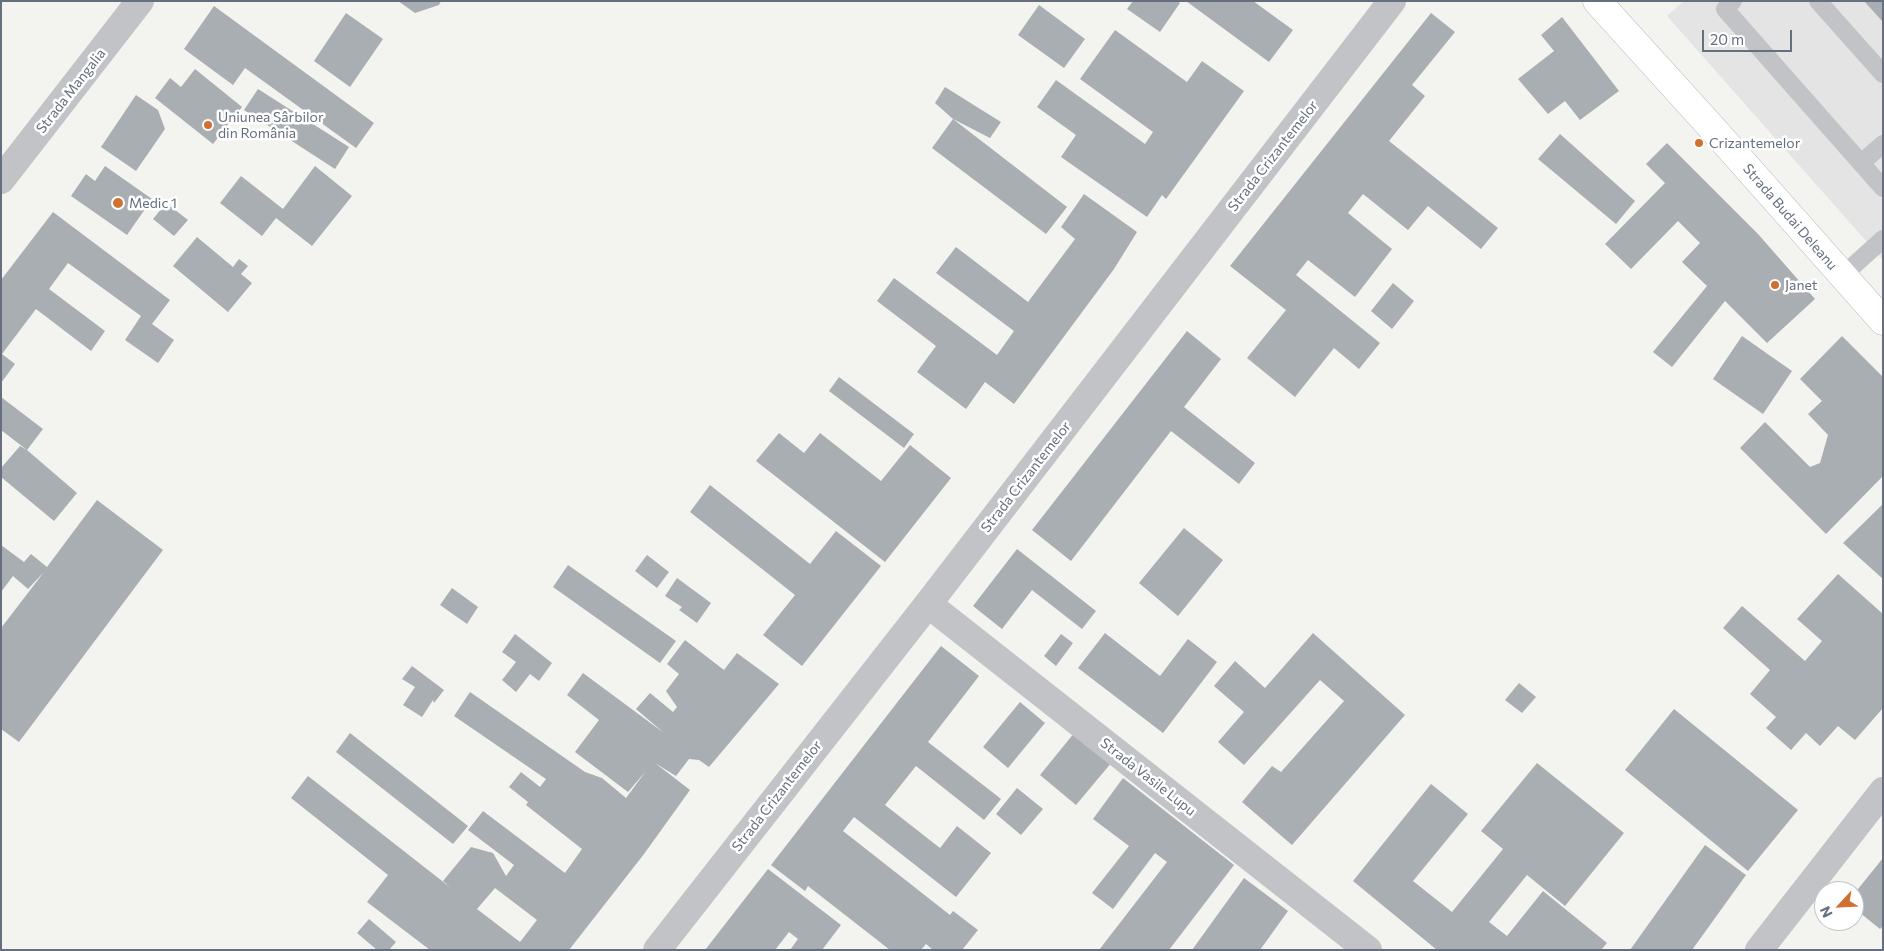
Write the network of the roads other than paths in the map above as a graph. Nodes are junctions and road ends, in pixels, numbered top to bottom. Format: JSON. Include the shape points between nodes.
{"nodes":[{"id":1,"x":140,"y":1,"type":"edge"},
{"id":2,"x":1392,"y":1,"type":"edge"},
{"id":3,"x":1596,"y":1,"type":"edge"},
{"id":4,"x":1733,"y":1,"type":"edge"},
{"id":5,"x":1818,"y":1,"type":"edge"},
{"id":6,"x":1883,"y":74,"type":"edge"},
{"id":7,"x":1883,"y":144,"type":"edge"},
{"id":8,"x":1861,"y":163,"type":"junction"},
{"id":9,"x":1,"y":180,"type":"edge"},
{"id":10,"x":1883,"y":188,"type":"edge"},
{"id":11,"x":1883,"y":239,"type":"edge"},
{"id":12,"x":1842,"y":276,"type":"junction"},
{"id":13,"x":1883,"y":321,"type":"edge"},
{"id":14,"x":928,"y":604,"type":"junction"},
{"id":15,"x":1883,"y":791,"type":"edge"},
{"id":16,"x":657,"y":950,"type":"edge"},
{"id":17,"x":1368,"y":950,"type":"edge"},
{"id":18,"x":1759,"y":950,"type":"edge"}],
"edges":[{"from":1,"to":9,"type":"street","name":"Strada Mangalia"},
{"from":2,"to":14,"type":"street","name":"Strada Crizantemelor"},
{"from":3,"to":12,"type":"main road","name":"Strada Budai Deleanu"},
{"from":4,"to":8,"type":"lane","via":[[1725,9]]},
{"from":5,"to":6,"type":"lane"},
{"from":7,"to":8,"type":"lane"},
{"from":8,"to":10,"type":"lane"},
{"from":11,"to":12,"type":"lane"},
{"from":12,"to":13,"type":"main road","name":"Strada Budai Deleanu"},
{"from":14,"to":16,"type":"street","name":"Strada Crizantemelor"},
{"from":14,"to":17,"type":"street","name":"Strada Vasile Lupu"},
{"from":15,"to":18,"type":"street"}]}
